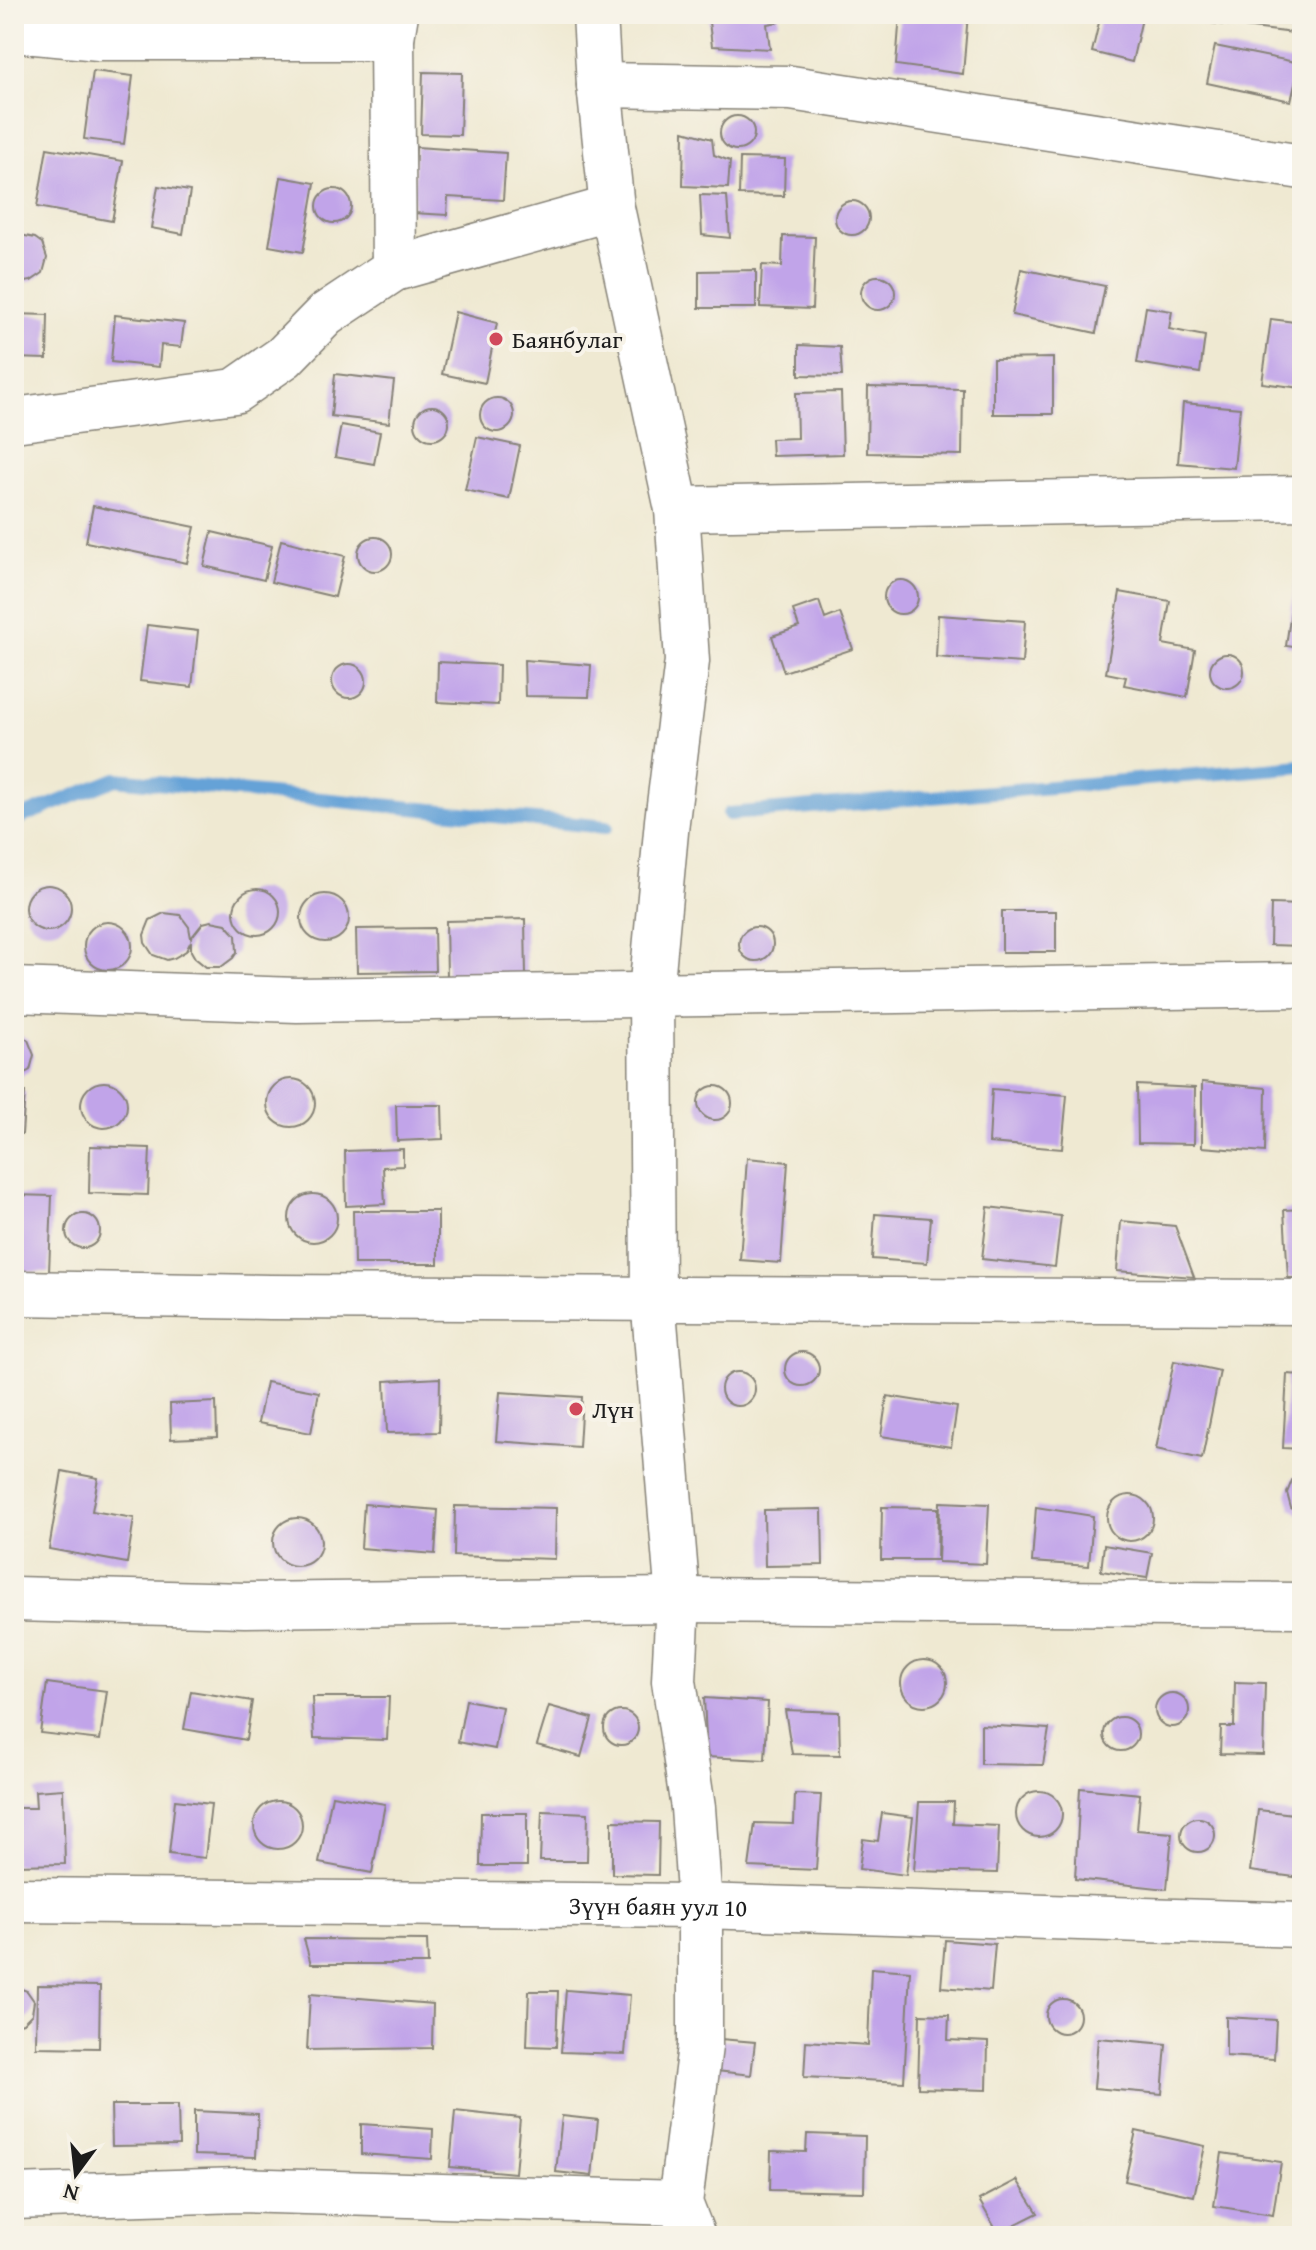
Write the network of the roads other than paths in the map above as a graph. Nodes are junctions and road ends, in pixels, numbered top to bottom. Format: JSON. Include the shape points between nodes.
{"nodes":[{"id":1,"x":595,"y":14,"type":"edge"},
{"id":2,"x":394,"y":26,"type":"edge"},
{"id":3,"x":14,"y":30,"type":"edge"},
{"id":4,"x":599,"y":85,"type":"junction"},
{"id":5,"x":1302,"y":167,"type":"edge"},
{"id":6,"x":612,"y":208,"type":"junction"},
{"id":7,"x":394,"y":269,"type":"junction"},
{"id":8,"x":14,"y":420,"type":"edge"},
{"id":9,"x":1302,"y":498,"type":"edge"},
{"id":10,"x":677,"y":509,"type":"junction"},
{"id":11,"x":1302,"y":985,"type":"edge"},
{"id":12,"x":14,"y":990,"type":"edge"},
{"id":13,"x":651,"y":993,"type":"junction"},
{"id":14,"x":14,"y":1293,"type":"edge"},
{"id":15,"x":653,"y":1298,"type":"junction"},
{"id":16,"x":1302,"y":1302,"type":"edge"},
{"id":17,"x":14,"y":1599,"type":"edge"},
{"id":18,"x":678,"y":1600,"type":"junction"},
{"id":19,"x":1302,"y":1605,"type":"edge"},
{"id":20,"x":14,"y":1900,"type":"edge"},
{"id":21,"x":700,"y":1906,"type":"junction"},
{"id":22,"x":1302,"y":1925,"type":"edge"},
{"id":23,"x":14,"y":2197,"type":"edge"},
{"id":24,"x":687,"y":2219,"type":"edge"}],
"edges":[{"from":1,"to":4,"type":"street"},
{"from":2,"to":3,"type":"street","via":[[99,38]]},
{"from":2,"to":7,"type":"street"},
{"from":4,"to":5,"type":"street","via":[[791,88]]},
{"from":4,"to":6,"type":"street"},
{"from":6,"to":7,"type":"street"},
{"from":6,"to":10,"type":"street"},
{"from":7,"to":8,"type":"street","via":[[325,315],[284,357],[235,391]]},
{"from":9,"to":10,"type":"street"},
{"from":10,"to":13,"type":"street","via":[[687,661]]},
{"from":11,"to":13,"type":"street"},
{"from":12,"to":13,"type":"street","via":[[297,1000]]},
{"from":13,"to":15,"type":"street"},
{"from":14,"to":15,"type":"street"},
{"from":15,"to":16,"type":"street"},
{"from":15,"to":18,"type":"street"},
{"from":17,"to":18,"type":"street","via":[[245,1605]]},
{"from":18,"to":19,"type":"street"},
{"from":18,"to":21,"type":"street","via":[[674,1681],[693,1808]]},
{"from":20,"to":21,"type":"street","name":"Зүүн баян уул 10"},
{"from":21,"to":22,"type":"street","name":"Зүүн баян уул 10"},
{"from":21,"to":24,"type":"street","via":[[700,2046]]},
{"from":23,"to":24,"type":"street","via":[[240,2190]]}]}
